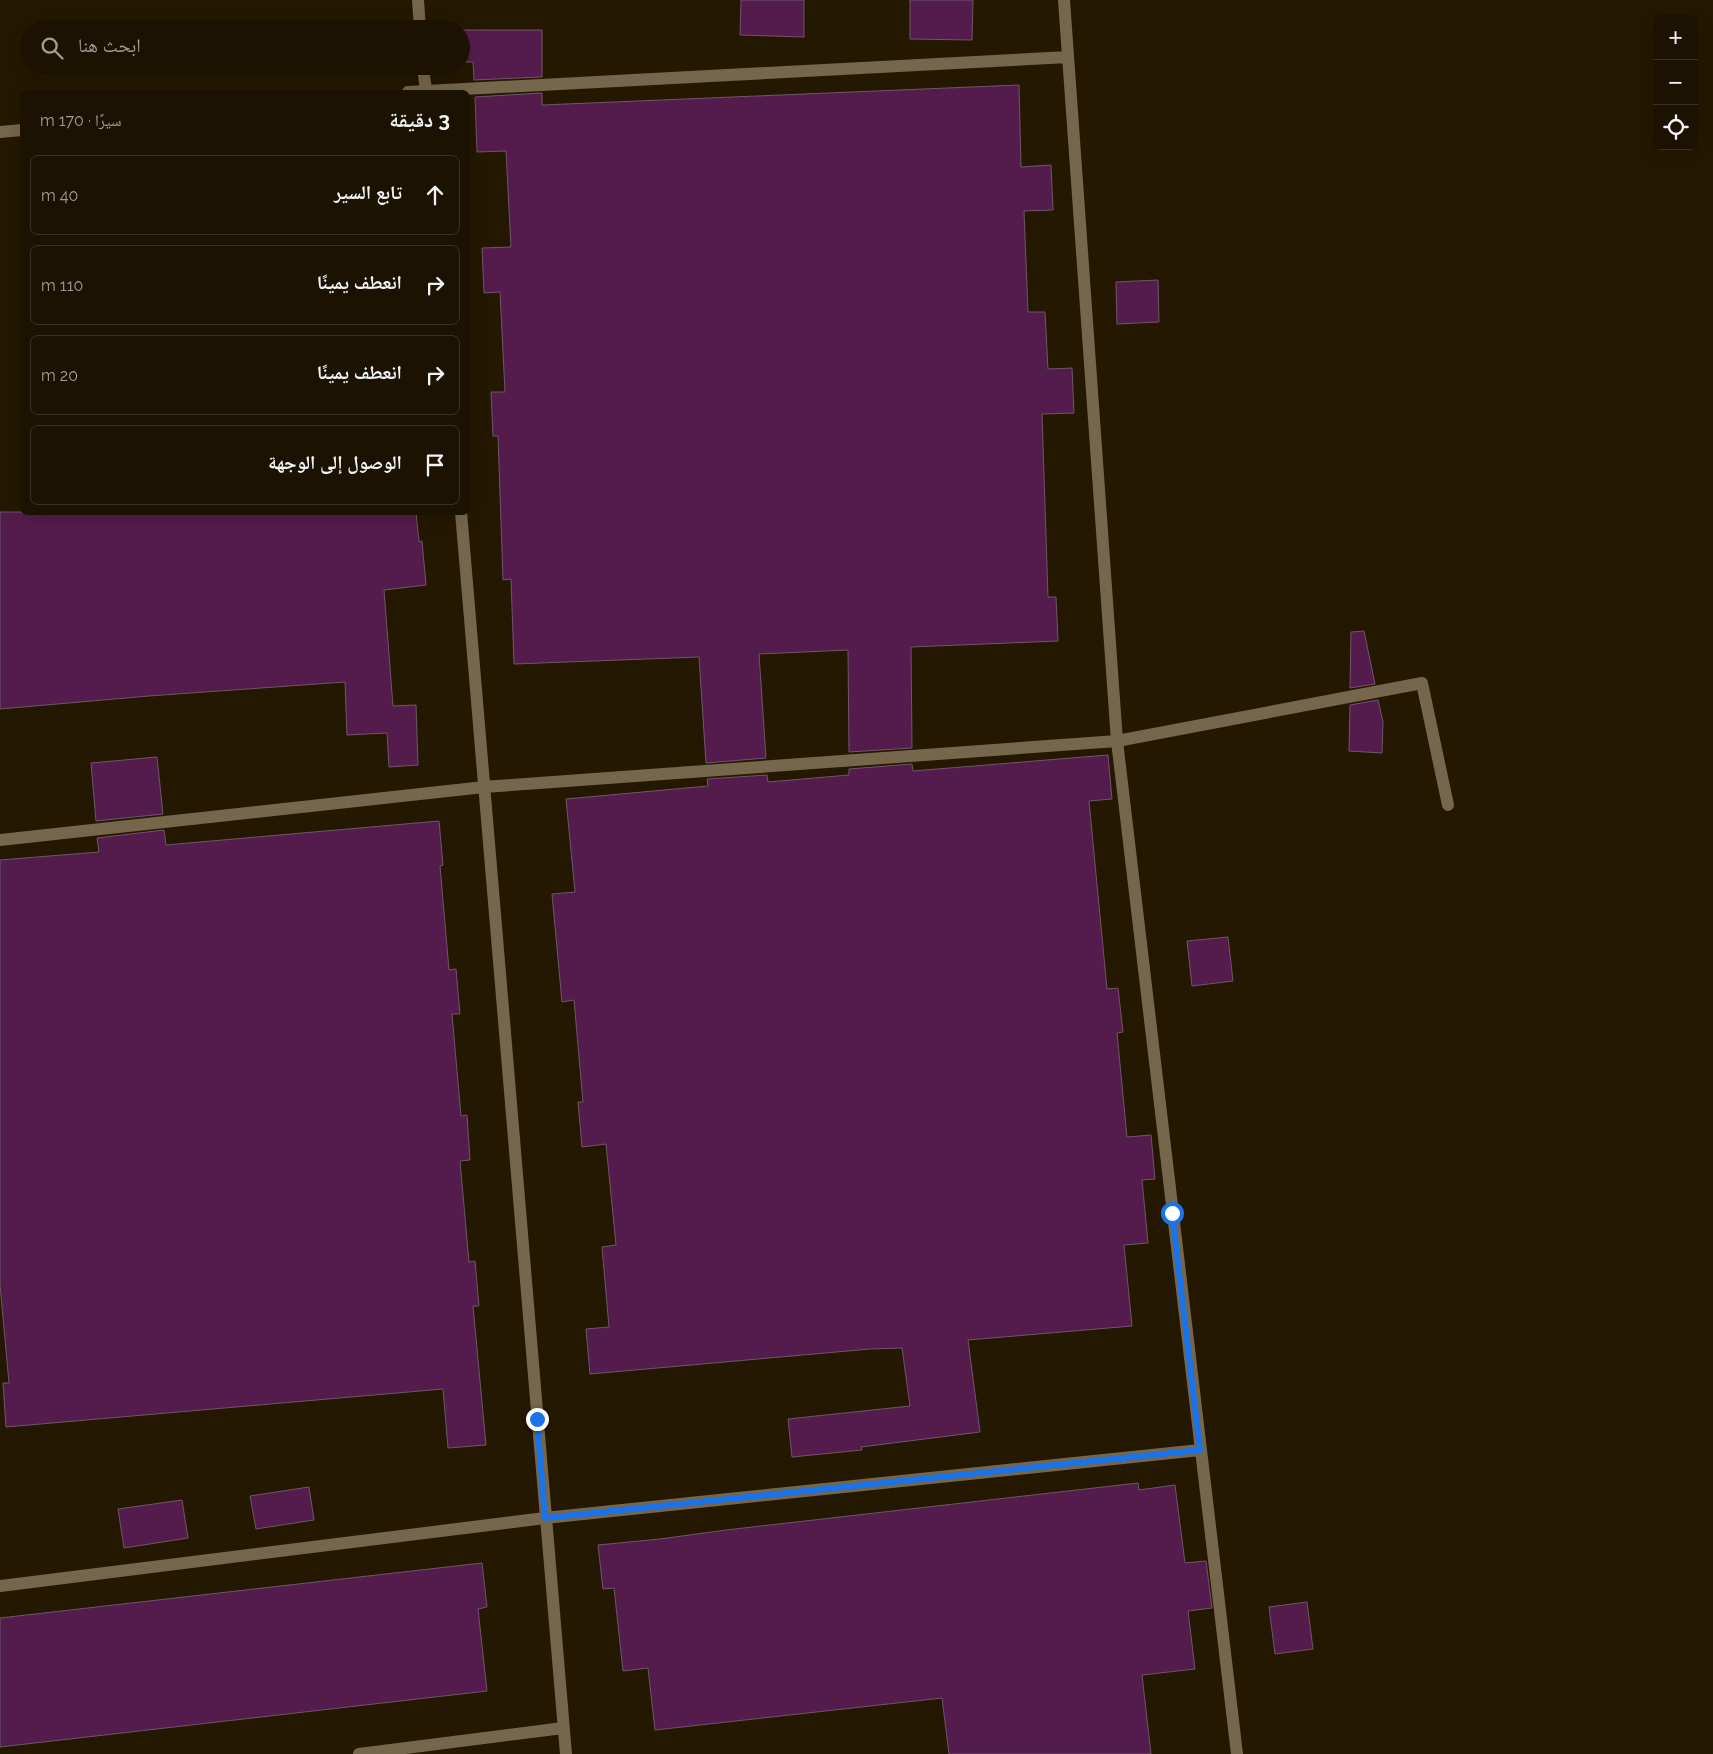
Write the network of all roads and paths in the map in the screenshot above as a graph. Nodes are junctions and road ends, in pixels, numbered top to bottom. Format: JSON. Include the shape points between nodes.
{"nodes":[{"id":1,"x":418,"y":0,"type":"edge"},
{"id":2,"x":1064,"y":0,"type":"edge"},
{"id":3,"x":419,"y":20,"type":"edge"},
{"id":4,"x":1068,"y":57,"type":"junction"},
{"id":5,"x":424,"y":75,"type":"edge"},
{"id":6,"x":426,"y":90,"type":"edge"},
{"id":7,"x":463,"y":90,"type":"edge"},
{"id":8,"x":20,"y":130,"type":"edge"},
{"id":9,"x":0,"y":132,"type":"edge"},
{"id":10,"x":461,"y":515,"type":"edge"},
{"id":11,"x":1117,"y":741,"type":"junction"},
{"id":12,"x":484,"y":787,"type":"junction"},
{"id":13,"x":1448,"y":805,"type":"dead end"},
{"id":14,"x":0,"y":840,"type":"edge"},
{"id":15,"x":1200,"y":1450,"type":"junction"},
{"id":16,"x":545,"y":1518,"type":"junction"},
{"id":17,"x":0,"y":1586,"type":"edge"},
{"id":18,"x":563,"y":1728,"type":"junction"},
{"id":19,"x":358,"y":1754,"type":"edge"},
{"id":20,"x":566,"y":1754,"type":"edge"},
{"id":21,"x":1237,"y":1754,"type":"edge"}],
"edges":[{"from":1,"to":3,"type":"lane"},
{"from":2,"to":4,"type":"lane"},
{"from":4,"to":7,"type":"lane"},
{"from":4,"to":11,"type":"lane"},
{"from":5,"to":6,"type":"lane"},
{"from":8,"to":9,"type":"lane"},
{"from":10,"to":12,"type":"lane"},
{"from":11,"to":12,"type":"lane"},
{"from":11,"to":13,"type":"lane","via":[[1422,683]]},
{"from":11,"to":15,"type":"lane"},
{"from":12,"to":14,"type":"lane"},
{"from":12,"to":16,"type":"lane"},
{"from":15,"to":16,"type":"lane"},
{"from":15,"to":21,"type":"lane"},
{"from":16,"to":17,"type":"lane"},
{"from":16,"to":18,"type":"lane"},
{"from":18,"to":19,"type":"lane"},
{"from":18,"to":20,"type":"lane"}]}
